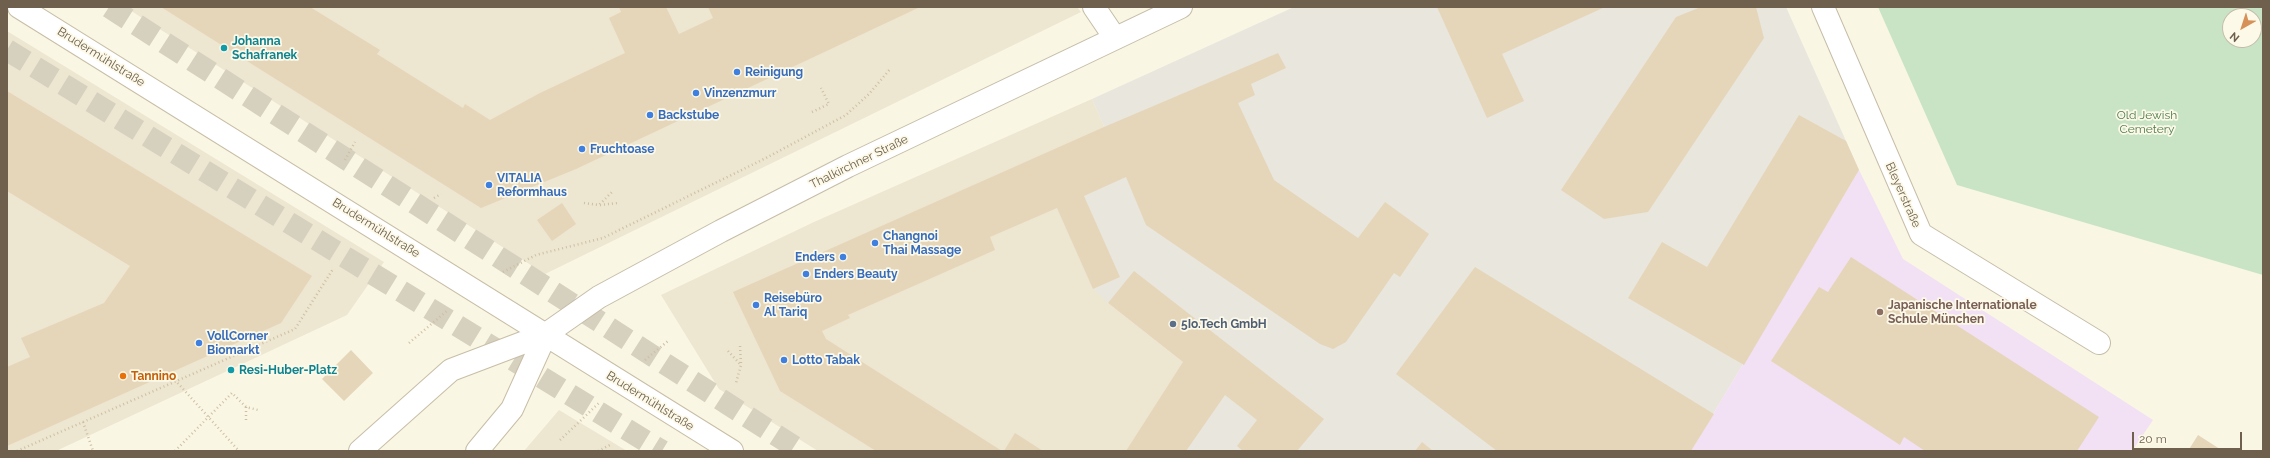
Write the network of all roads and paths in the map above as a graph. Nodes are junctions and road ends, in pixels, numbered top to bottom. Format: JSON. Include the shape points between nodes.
{"nodes":[{"id":1,"x":19,"y":7,"type":"edge"},
{"id":2,"x":1094,"y":7,"type":"edge"},
{"id":3,"x":1181,"y":7,"type":"edge"},
{"id":4,"x":1823,"y":7,"type":"edge"},
{"id":5,"x":1115,"y":38,"type":"junction"},
{"id":6,"x":891,"y":68,"type":"dead end"},
{"id":7,"x":821,"y":88,"type":"dead end"},
{"id":8,"x":812,"y":112,"type":"dead end"},
{"id":9,"x":355,"y":142,"type":"dead end"},
{"id":10,"x":345,"y":160,"type":"dead end"},
{"id":11,"x":613,"y":191,"type":"dead end"},
{"id":12,"x":441,"y":194,"type":"dead end"},
{"id":13,"x":434,"y":198,"type":"dead end"},
{"id":14,"x":584,"y":203,"type":"dead end"},
{"id":15,"x":618,"y":203,"type":"dead end"},
{"id":16,"x":599,"y":205,"type":"junction"},
{"id":17,"x":536,"y":255,"type":"dead end"},
{"id":18,"x":334,"y":269,"type":"dead end"},
{"id":19,"x":546,"y":334,"type":"junction"},
{"id":20,"x":2099,"y":343,"type":"dead end"},
{"id":21,"x":740,"y":346,"type":"dead end"},
{"id":22,"x":728,"y":352,"type":"dead end"},
{"id":23,"x":741,"y":365,"type":"junction"},
{"id":24,"x":175,"y":380,"type":"junction"},
{"id":25,"x":736,"y":383,"type":"dead end"},
{"id":26,"x":246,"y":407,"type":"junction"},
{"id":27,"x":258,"y":410,"type":"dead end"},
{"id":28,"x":207,"y":418,"type":"junction"},
{"id":29,"x":246,"y":420,"type":"dead end"},
{"id":30,"x":83,"y":422,"type":"junction"},
{"id":31,"x":610,"y":445,"type":"dead end"},
{"id":32,"x":17,"y":451,"type":"edge"},
{"id":33,"x":93,"y":451,"type":"edge"},
{"id":34,"x":176,"y":451,"type":"edge"},
{"id":35,"x":239,"y":451,"type":"edge"},
{"id":36,"x":360,"y":451,"type":"edge"},
{"id":37,"x":476,"y":451,"type":"edge"},
{"id":38,"x":598,"y":451,"type":"edge"},
{"id":39,"x":732,"y":451,"type":"edge"}],
"edges":[{"from":1,"to":19,"type":"street","name":"Brudermühlstraße"},
{"from":2,"to":5,"type":"street"},
{"from":3,"to":5,"type":"street","name":"Thalkirchner Straße"},
{"from":4,"to":20,"type":"street","name":"Bleyerstraße","via":[[1921,234]]},
{"from":5,"to":19,"type":"street","name":"Thalkirchner Straße","via":[[848,166],[721,231],[599,297]]},
{"from":6,"to":17,"type":"path","via":[[869,94],[846,115],[779,151],[603,238]]},
{"from":7,"to":8,"type":"path","via":[[829,104]]},
{"from":9,"to":10,"type":"path"},
{"from":11,"to":16,"type":"path"},
{"from":12,"to":13,"type":"path"},
{"from":14,"to":16,"type":"path"},
{"from":15,"to":16,"type":"path"},
{"from":18,"to":24,"type":"path","via":[[295,329]]},
{"from":19,"to":36,"type":"street","name":"Thalkirchner Straße","via":[[451,370]]},
{"from":19,"to":37,"type":"street","via":[[512,409]]},
{"from":19,"to":39,"type":"street","name":"Brudermühlstraße"},
{"from":21,"to":23,"type":"path"},
{"from":22,"to":23,"type":"path"},
{"from":23,"to":25,"type":"path"},
{"from":24,"to":28,"type":"path"},
{"from":24,"to":30,"type":"path"},
{"from":26,"to":27,"type":"path"},
{"from":26,"to":28,"type":"path","via":[[232,393]]},
{"from":26,"to":29,"type":"path"},
{"from":28,"to":34,"type":"path"},
{"from":28,"to":35,"type":"path"},
{"from":30,"to":32,"type":"path"},
{"from":30,"to":33,"type":"path"},
{"from":31,"to":38,"type":"path"}]}
